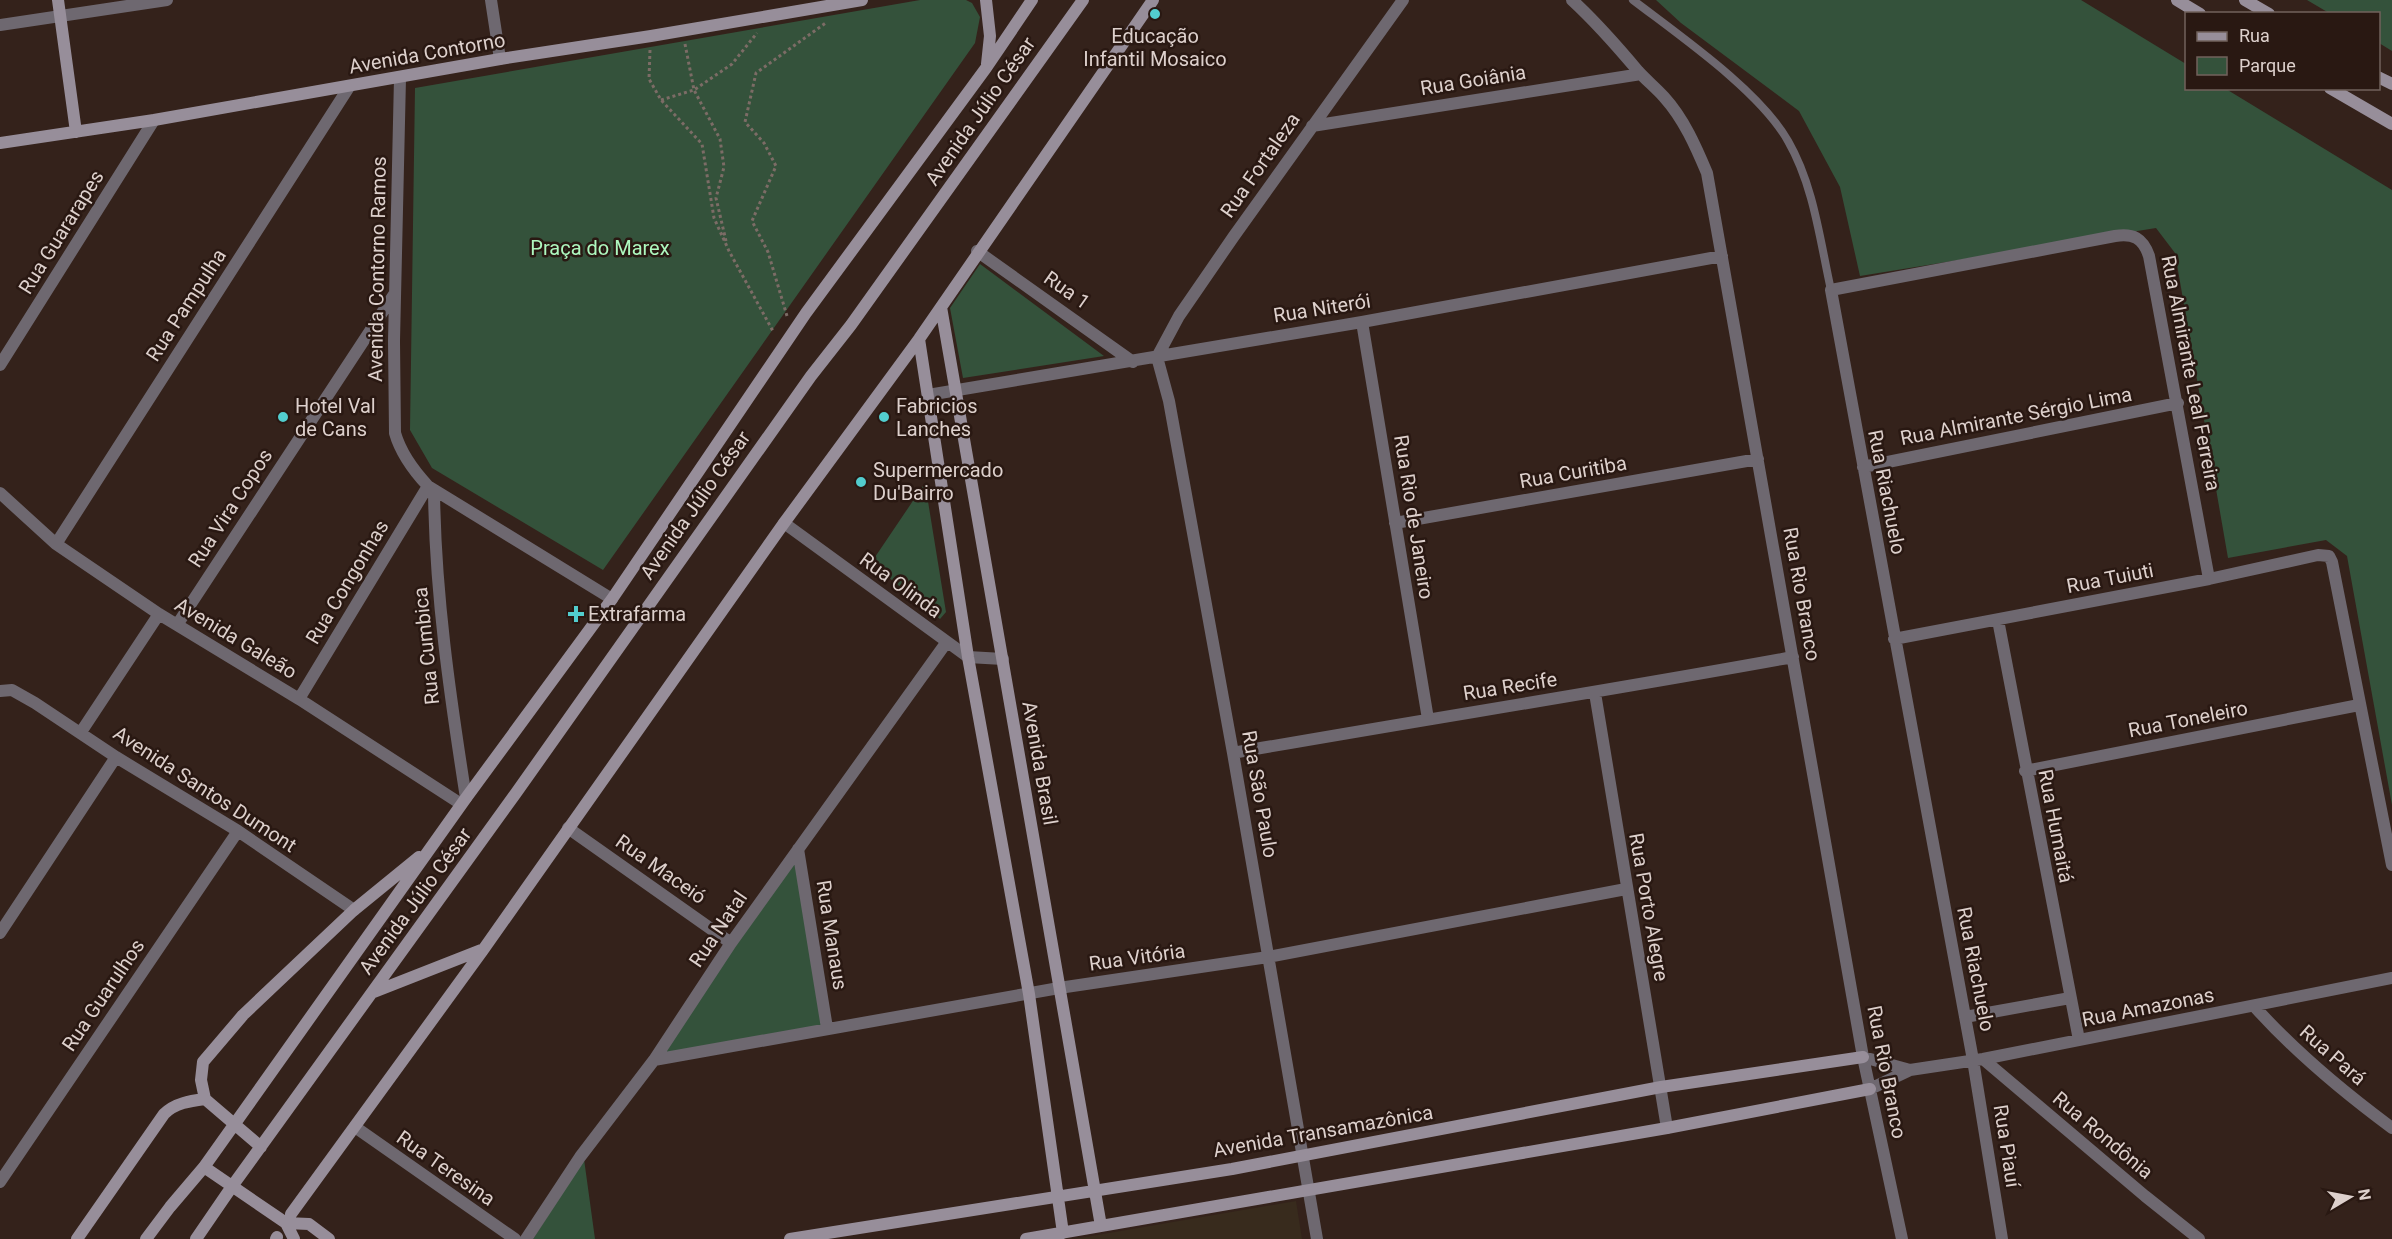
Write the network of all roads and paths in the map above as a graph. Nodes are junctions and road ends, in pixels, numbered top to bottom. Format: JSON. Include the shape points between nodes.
{"nodes":[{"id":1,"x":58,"y":0,"type":"edge"},
{"id":2,"x":167,"y":0,"type":"edge"},
{"id":3,"x":491,"y":0,"type":"edge"},
{"id":4,"x":862,"y":0,"type":"edge"},
{"id":5,"x":986,"y":0,"type":"edge"},
{"id":6,"x":1032,"y":0,"type":"edge"},
{"id":7,"x":1083,"y":0,"type":"edge"},
{"id":8,"x":1153,"y":0,"type":"edge"},
{"id":9,"x":1403,"y":0,"type":"edge"},
{"id":10,"x":1572,"y":0,"type":"edge"},
{"id":11,"x":1633,"y":0,"type":"edge"},
{"id":12,"x":2177,"y":0,"type":"edge"},
{"id":13,"x":2245,"y":0,"type":"edge"},
{"id":14,"x":2197,"y":12,"type":"edge"},
{"id":15,"x":2266,"y":12,"type":"edge"},
{"id":16,"x":771,"y":15,"type":"junction"},
{"id":17,"x":61,"y":16,"type":"junction"},
{"id":18,"x":828,"y":21,"type":"dead end"},
{"id":19,"x":0,"y":25,"type":"edge"},
{"id":20,"x":682,"y":31,"type":"junction"},
{"id":21,"x":651,"y":36,"type":"junction"},
{"id":22,"x":500,"y":59,"type":"junction"},
{"id":23,"x":986,"y":68,"type":"junction"},
{"id":24,"x":1641,"y":74,"type":"junction"},
{"id":25,"x":400,"y":78,"type":"junction"},
{"id":26,"x":349,"y":87,"type":"junction"},
{"id":27,"x":694,"y":90,"type":"junction"},
{"id":28,"x":2333,"y":90,"type":"edge"},
{"id":29,"x":661,"y":100,"type":"junction"},
{"id":30,"x":154,"y":120,"type":"junction"},
{"id":31,"x":2392,"y":124,"type":"edge"},
{"id":32,"x":1312,"y":126,"type":"junction"},
{"id":33,"x":75,"y":132,"type":"junction"},
{"id":34,"x":0,"y":143,"type":"edge"},
{"id":35,"x":729,"y":251,"type":"junction"},
{"id":36,"x":977,"y":251,"type":"junction"},
{"id":37,"x":1722,"y":256,"type":"junction"},
{"id":38,"x":1831,"y":290,"type":"junction"},
{"id":39,"x":396,"y":292,"type":"junction"},
{"id":40,"x":941,"y":307,"type":"junction"},
{"id":41,"x":1362,"y":322,"type":"junction"},
{"id":42,"x":792,"y":334,"type":"junction"},
{"id":43,"x":919,"y":339,"type":"junction"},
{"id":44,"x":782,"y":348,"type":"junction"},
{"id":45,"x":1157,"y":357,"type":"junction"},
{"id":46,"x":1133,"y":362,"type":"junction"},
{"id":47,"x":0,"y":365,"type":"edge"},
{"id":48,"x":956,"y":390,"type":"junction"},
{"id":49,"x":928,"y":395,"type":"junction"},
{"id":50,"x":2178,"y":403,"type":"junction"},
{"id":51,"x":1758,"y":459,"type":"junction"},
{"id":52,"x":1863,"y":466,"type":"junction"},
{"id":53,"x":431,"y":488,"type":"junction"},
{"id":54,"x":0,"y":493,"type":"edge"},
{"id":55,"x":783,"y":523,"type":"junction"},
{"id":56,"x":1395,"y":523,"type":"junction"},
{"id":57,"x":56,"y":544,"type":"junction"},
{"id":58,"x":2209,"y":579,"type":"junction"},
{"id":59,"x":612,"y":599,"type":"junction"},
{"id":60,"x":159,"y":614,"type":"junction"},
{"id":61,"x":1998,"y":620,"type":"junction"},
{"id":62,"x":177,"y":625,"type":"junction"},
{"id":63,"x":1894,"y":639,"type":"junction"},
{"id":64,"x":946,"y":643,"type":"junction"},
{"id":65,"x":969,"y":657,"type":"junction"},
{"id":66,"x":1793,"y":657,"type":"junction"},
{"id":67,"x":1003,"y":658,"type":"junction"},
{"id":68,"x":0,"y":691,"type":"edge"},
{"id":69,"x":1595,"y":693,"type":"junction"},
{"id":70,"x":299,"y":699,"type":"junction"},
{"id":71,"x":2359,"y":705,"type":"junction"},
{"id":72,"x":1428,"y":719,"type":"junction"},
{"id":73,"x":81,"y":732,"type":"junction"},
{"id":74,"x":1233,"y":753,"type":"junction"},
{"id":75,"x":116,"y":756,"type":"junction"},
{"id":76,"x":2025,"y":771,"type":"junction"},
{"id":77,"x":464,"y":801,"type":"junction"},
{"id":78,"x":568,"y":828,"type":"junction"},
{"id":79,"x":238,"y":831,"type":"junction"},
{"id":80,"x":433,"y":846,"type":"junction"},
{"id":81,"x":798,"y":849,"type":"junction"},
{"id":82,"x":2392,"y":865,"type":"edge"},
{"id":83,"x":1626,"y":889,"type":"junction"},
{"id":84,"x":354,"y":910,"type":"junction"},
{"id":85,"x":0,"y":933,"type":"edge"},
{"id":86,"x":731,"y":943,"type":"junction"},
{"id":87,"x":483,"y":950,"type":"junction"},
{"id":88,"x":1268,"y":957,"type":"junction"},
{"id":89,"x":2392,"y":978,"type":"edge"},
{"id":90,"x":1059,"y":988,"type":"junction"},
{"id":91,"x":373,"y":992,"type":"junction"},
{"id":92,"x":1029,"y":994,"type":"junction"},
{"id":93,"x":2070,"y":998,"type":"junction"},
{"id":94,"x":2254,"y":1006,"type":"junction"},
{"id":95,"x":1965,"y":1017,"type":"junction"},
{"id":96,"x":827,"y":1028,"type":"junction"},
{"id":97,"x":2079,"y":1040,"type":"junction"},
{"id":98,"x":1863,"y":1057,"type":"junction"},
{"id":99,"x":1978,"y":1059,"type":"junction"},
{"id":100,"x":654,"y":1060,"type":"junction"},
{"id":101,"x":1910,"y":1070,"type":"junction"},
{"id":102,"x":1661,"y":1088,"type":"junction"},
{"id":103,"x":1870,"y":1089,"type":"junction"},
{"id":104,"x":205,"y":1099,"type":"junction"},
{"id":105,"x":234,"y":1124,"type":"junction"},
{"id":106,"x":355,"y":1127,"type":"junction"},
{"id":107,"x":1667,"y":1128,"type":"junction"},
{"id":108,"x":2392,"y":1128,"type":"edge"},
{"id":109,"x":261,"y":1147,"type":"junction"},
{"id":110,"x":1303,"y":1155,"type":"junction"},
{"id":111,"x":204,"y":1167,"type":"junction"},
{"id":112,"x":0,"y":1182,"type":"edge"},
{"id":113,"x":233,"y":1185,"type":"junction"},
{"id":114,"x":1095,"y":1190,"type":"junction"},
{"id":115,"x":1309,"y":1190,"type":"junction"},
{"id":116,"x":1058,"y":1197,"type":"junction"},
{"id":117,"x":288,"y":1219,"type":"junction"},
{"id":118,"x":1101,"y":1226,"type":"junction"},
{"id":119,"x":1063,"y":1233,"type":"junction"},
{"id":120,"x":276,"y":1238,"type":"edge"},
{"id":121,"x":77,"y":1239,"type":"edge"},
{"id":122,"x":147,"y":1239,"type":"edge"},
{"id":123,"x":196,"y":1239,"type":"edge"},
{"id":124,"x":294,"y":1239,"type":"edge"},
{"id":125,"x":329,"y":1239,"type":"edge"},
{"id":126,"x":515,"y":1239,"type":"edge"},
{"id":127,"x":526,"y":1239,"type":"edge"},
{"id":128,"x":790,"y":1239,"type":"edge"},
{"id":129,"x":1026,"y":1239,"type":"edge"},
{"id":130,"x":1317,"y":1239,"type":"edge"},
{"id":131,"x":1902,"y":1239,"type":"edge"},
{"id":132,"x":2002,"y":1239,"type":"edge"},
{"id":133,"x":2199,"y":1239,"type":"edge"}],
"edges":[{"from":1,"to":17,"type":"street"},
{"from":2,"to":17,"type":"street"},
{"from":3,"to":22,"type":"street"},
{"from":4,"to":16,"type":"street","name":"Avenida Contorno"},
{"from":5,"to":23,"type":"street","via":[[990,36]]},
{"from":6,"to":23,"type":"street","name":"Avenida Júlio César"},
{"from":7,"to":91,"type":"street","name":"Avenida Júlio César"},
{"from":8,"to":36,"type":"street"},
{"from":9,"to":32,"type":"street","name":"Rua Fortaleza"},
{"from":10,"to":24,"type":"street","name":"Rua Rio Branco"},
{"from":11,"to":38,"type":"lane","name":"Rua Riachuelo","via":[[1742,88],[1788,141],[1807,187]]},
{"from":12,"to":14,"type":"street"},
{"from":13,"to":15,"type":"street"},
{"from":16,"to":20,"type":"street","name":"Avenida Contorno"},
{"from":16,"to":27,"type":"path","via":[[732,64]]},
{"from":17,"to":19,"type":"street"},
{"from":17,"to":33,"type":"street"},
{"from":18,"to":42,"type":"path","via":[[756,73],[745,122],[764,143],[776,166],[752,221],[768,252]]},
{"from":20,"to":21,"type":"street","name":"Avenida Contorno"},
{"from":20,"to":27,"type":"path"},
{"from":21,"to":22,"type":"street","name":"Avenida Contorno"},
{"from":21,"to":29,"type":"path","via":[[649,79]]},
{"from":22,"to":25,"type":"street","name":"Avenida Contorno"},
{"from":23,"to":42,"type":"street","name":"Avenida Júlio César"},
{"from":24,"to":32,"type":"street","name":"Rua Goiânia"},
{"from":24,"to":37,"type":"street","name":"Rua Rio Branco","via":[[1665,98],[1697,149],[1707,173]]},
{"from":25,"to":26,"type":"street","name":"Avenida Contorno"},
{"from":25,"to":39,"type":"street","name":"Avenida Contorno Ramos"},
{"from":26,"to":30,"type":"street","name":"Avenida Contorno"},
{"from":26,"to":57,"type":"street","name":"Rua Pampulha"},
{"from":27,"to":29,"type":"path"},
{"from":27,"to":35,"type":"path","via":[[720,139],[724,167],[716,198]]},
{"from":28,"to":31,"type":"street"},
{"from":29,"to":35,"type":"path","via":[[702,144],[714,218]]},
{"from":30,"to":33,"type":"street","name":"Avenida Contorno"},
{"from":30,"to":47,"type":"street","name":"Rua Guararapes"},
{"from":32,"to":45,"type":"street","name":"Rua Fortaleza","via":[[1179,316]]},
{"from":33,"to":34,"type":"street","name":"Avenida Contorno"},
{"from":35,"to":44,"type":"path"},
{"from":36,"to":40,"type":"street"},
{"from":36,"to":46,"type":"street","name":"Rua 1"},
{"from":37,"to":41,"type":"street","name":"Rua Niterói"},
{"from":37,"to":51,"type":"street","name":"Rua Rio Branco"},
{"from":38,"to":50,"type":"street","name":"Rua Almirante Leal Ferreira","via":[[2124,234],[2134,236],[2143,242],[2149,256]]},
{"from":38,"to":52,"type":"street","name":"Rua Riachuelo"},
{"from":39,"to":53,"type":"street","name":"Avenida Contorno Ramos","via":[[395,433],[410,465]]},
{"from":39,"to":62,"type":"street","name":"Rua Vira Copos"},
{"from":40,"to":43,"type":"street"},
{"from":40,"to":48,"type":"street","name":"Avenida Brasil"},
{"from":41,"to":45,"type":"street","name":"Rua Niterói"},
{"from":41,"to":56,"type":"street","name":"Rua Rio de Janeiro"},
{"from":42,"to":44,"type":"street","name":"Avenida Júlio César"},
{"from":43,"to":49,"type":"street"},
{"from":43,"to":55,"type":"street"},
{"from":44,"to":59,"type":"street","name":"Avenida Júlio César"},
{"from":45,"to":46,"type":"street","name":"Rua Niterói"},
{"from":45,"to":74,"type":"street","name":"Rua São Paulo"},
{"from":46,"to":48,"type":"street","name":"Rua Niterói"},
{"from":48,"to":49,"type":"street","name":"Rua Niterói"},
{"from":48,"to":67,"type":"street","name":"Avenida Brasil"},
{"from":49,"to":65,"type":"street"},
{"from":50,"to":52,"type":"street","name":"Rua Almirante Sérgio Lima"},
{"from":50,"to":58,"type":"street","name":"Rua Almirante Leal Ferreira"},
{"from":51,"to":56,"type":"street","name":"Rua Curitiba"},
{"from":51,"to":66,"type":"street","name":"Rua Rio Branco"},
{"from":52,"to":63,"type":"street","name":"Rua Riachuelo"},
{"from":53,"to":59,"type":"street","name":"Avenida Contorno Ramos"},
{"from":53,"to":70,"type":"street","name":"Rua Congonhas"},
{"from":53,"to":77,"type":"street","name":"Rua Cumbica"},
{"from":54,"to":57,"type":"street","name":"Avenida Galeão"},
{"from":55,"to":64,"type":"street","name":"Rua Olinda"},
{"from":55,"to":78,"type":"street"},
{"from":56,"to":72,"type":"street","name":"Rua Rio de Janeiro"},
{"from":57,"to":60,"type":"street","name":"Avenida Galeão"},
{"from":58,"to":61,"type":"street","name":"Rua Tuiuti"},
{"from":58,"to":71,"type":"street","name":"Rua Tuiuti","via":[[2318,555],[2331,558]]},
{"from":59,"to":77,"type":"street","name":"Avenida Júlio César"},
{"from":60,"to":62,"type":"street","name":"Avenida Galeão"},
{"from":60,"to":73,"type":"street"},
{"from":61,"to":63,"type":"street","name":"Rua Tuiuti"},
{"from":61,"to":76,"type":"street","name":"Rua Humaitá"},
{"from":62,"to":70,"type":"street","name":"Avenida Galeão"},
{"from":63,"to":95,"type":"street","name":"Rua Riachuelo"},
{"from":64,"to":65,"type":"street","name":"Rua Olinda"},
{"from":64,"to":81,"type":"street","name":"Rua Natal"},
{"from":65,"to":67,"type":"street","name":"Rua Olinda"},
{"from":65,"to":92,"type":"street"},
{"from":66,"to":69,"type":"street","name":"Rua Recife"},
{"from":66,"to":98,"type":"street","name":"Rua Rio Branco"},
{"from":67,"to":90,"type":"street","name":"Avenida Brasil"},
{"from":68,"to":73,"type":"street","name":"Avenida Santos Dumont","via":[[12,690]]},
{"from":69,"to":72,"type":"street","name":"Rua Recife"},
{"from":69,"to":83,"type":"street","name":"Rua Porto Alegre"},
{"from":70,"to":77,"type":"street","name":"Avenida Galeão"},
{"from":71,"to":76,"type":"street","name":"Rua Toneleiro"},
{"from":71,"to":82,"type":"street"},
{"from":72,"to":74,"type":"street","name":"Rua Recife"},
{"from":73,"to":75,"type":"street","name":"Avenida Santos Dumont"},
{"from":74,"to":88,"type":"street","name":"Rua São Paulo"},
{"from":75,"to":79,"type":"street","name":"Avenida Santos Dumont"},
{"from":75,"to":85,"type":"street"},
{"from":76,"to":93,"type":"street","name":"Rua Humaitá"},
{"from":77,"to":80,"type":"street","name":"Avenida Júlio César"},
{"from":78,"to":86,"type":"street","name":"Rua Maceió"},
{"from":78,"to":87,"type":"street"},
{"from":79,"to":84,"type":"street","name":"Avenida Santos Dumont"},
{"from":79,"to":112,"type":"street","name":"Rua Guarulhos"},
{"from":80,"to":84,"type":"street"},
{"from":80,"to":105,"type":"street","name":"Avenida Júlio César"},
{"from":81,"to":86,"type":"street","name":"Rua Natal"},
{"from":81,"to":96,"type":"street","name":"Rua Manaus"},
{"from":83,"to":88,"type":"street","name":"Rua Vitória"},
{"from":83,"to":102,"type":"street","name":"Rua Porto Alegre"},
{"from":84,"to":104,"type":"street","via":[[243,1015],[203,1062]]},
{"from":86,"to":100,"type":"street","name":"Rua Natal"},
{"from":87,"to":91,"type":"street"},
{"from":87,"to":106,"type":"street"},
{"from":88,"to":90,"type":"street","name":"Rua Vitória"},
{"from":88,"to":110,"type":"street","name":"Rua São Paulo"},
{"from":89,"to":94,"type":"street","name":"Rua Amazonas"},
{"from":90,"to":92,"type":"street","name":"Rua Vitória"},
{"from":90,"to":114,"type":"street","name":"Avenida Brasil"},
{"from":91,"to":109,"type":"street","name":"Avenida Júlio César"},
{"from":92,"to":96,"type":"street","name":"Rua Vitória"},
{"from":92,"to":116,"type":"street"},
{"from":93,"to":95,"type":"street"},
{"from":93,"to":97,"type":"street","name":"Rua Humaitá"},
{"from":94,"to":97,"type":"street","name":"Rua Amazonas"},
{"from":94,"to":108,"type":"street","name":"Rua Pará","via":[[2316,1069]]},
{"from":95,"to":99,"type":"street","name":"Rua Riachuelo"},
{"from":96,"to":100,"type":"street","name":"Rua Vitória"},
{"from":97,"to":99,"type":"street","name":"Rua Amazonas"},
{"from":98,"to":101,"type":"street","name":"Rua Amazonas"},
{"from":98,"to":102,"type":"street","name":"Avenida Transamazônica"},
{"from":98,"to":103,"type":"street","name":"Rua Rio Branco"},
{"from":99,"to":101,"type":"street","name":"Rua Amazonas"},
{"from":99,"to":132,"type":"street","name":"Rua Piauí"},
{"from":99,"to":133,"type":"street","name":"Rua Rondônia"},
{"from":100,"to":127,"type":"street","name":"Rua Natal","via":[[580,1157]]},
{"from":101,"to":103,"type":"street","name":"Rua Amazonas"},
{"from":102,"to":107,"type":"street","name":"Rua Porto Alegre"},
{"from":102,"to":110,"type":"street","name":"Avenida Transamazônica"},
{"from":103,"to":107,"type":"street"},
{"from":103,"to":131,"type":"street","name":"Rua Rio Branco"},
{"from":104,"to":105,"type":"street"},
{"from":104,"to":121,"type":"street","via":[[188,1101],[164,1114]]},
{"from":105,"to":109,"type":"street"},
{"from":105,"to":111,"type":"street","name":"Avenida Júlio César"},
{"from":106,"to":117,"type":"street"},
{"from":106,"to":126,"type":"street","name":"Rua Teresina"},
{"from":107,"to":115,"type":"street"},
{"from":109,"to":113,"type":"street","name":"Avenida Júlio César"},
{"from":110,"to":114,"type":"street","name":"Avenida Transamazônica"},
{"from":110,"to":115,"type":"street","name":"Rua São Paulo"},
{"from":111,"to":113,"type":"street"},
{"from":111,"to":122,"type":"street","name":"Avenida Júlio César"},
{"from":113,"to":117,"type":"street","via":[[247,1198]]},
{"from":113,"to":123,"type":"street","name":"Avenida Júlio César"},
{"from":114,"to":116,"type":"street","name":"Avenida Transamazônica"},
{"from":114,"to":118,"type":"street","name":"Avenida Brasil"},
{"from":115,"to":118,"type":"street"},
{"from":115,"to":130,"type":"street","name":"Rua São Paulo"},
{"from":116,"to":119,"type":"street"},
{"from":116,"to":128,"type":"street","name":"Avenida Transamazônica"},
{"from":117,"to":120,"type":"street"},
{"from":117,"to":124,"type":"street"},
{"from":117,"to":125,"type":"street","via":[[309,1224]]},
{"from":118,"to":119,"type":"street"},
{"from":119,"to":129,"type":"street"}]}
